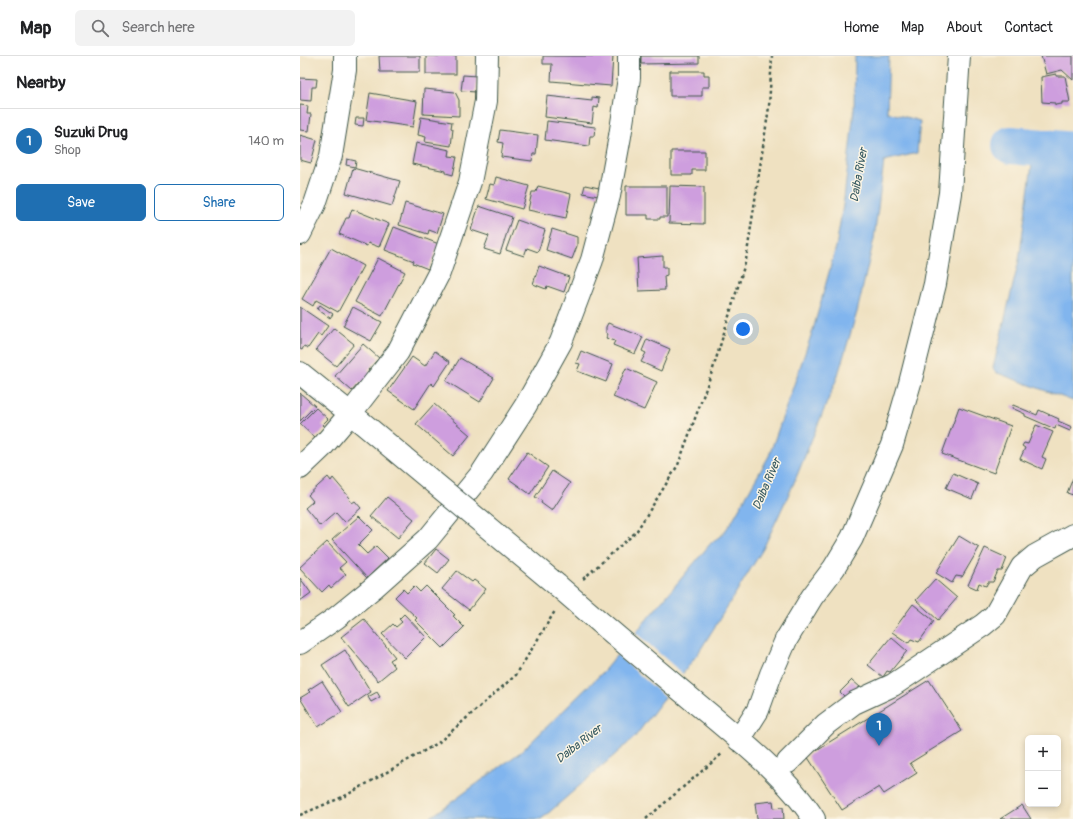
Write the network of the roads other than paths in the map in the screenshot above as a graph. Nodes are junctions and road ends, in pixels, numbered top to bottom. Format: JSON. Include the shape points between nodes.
{"nodes":[{"id":1,"x":345,"y":56,"type":"edge"},
{"id":2,"x":487,"y":56,"type":"edge"},
{"id":3,"x":629,"y":56,"type":"edge"},
{"id":4,"x":959,"y":56,"type":"edge"},
{"id":5,"x":300,"y":234,"type":"edge"},
{"id":6,"x":300,"y":373,"type":"edge"},
{"id":7,"x":355,"y":418,"type":"junction"},
{"id":8,"x":300,"y":468,"type":"edge"},
{"id":9,"x":1073,"y":535,"type":"edge"},
{"id":10,"x":300,"y":643,"type":"edge"},
{"id":11,"x":732,"y":734,"type":"junction"},
{"id":12,"x":788,"y":762,"type":"dead end"},
{"id":13,"x":814,"y":819,"type":"edge"}],
"edges":[{"from":1,"to":5,"type":"street","via":[[331,156],[316,204]]},
{"from":2,"to":7,"type":"street","via":[[486,101],[470,182],[439,273],[398,352]]},
{"from":3,"to":10,"type":"street","via":[[630,78],[620,136],[609,196],[592,260],[561,342],[526,406],[482,473],[428,539],[373,588]]},
{"from":4,"to":11,"type":"street","via":[[950,193],[935,284],[892,444],[852,538],[786,640],[758,710]]},
{"from":6,"to":7,"type":"street"},
{"from":7,"to":8,"type":"street"},
{"from":7,"to":11,"type":"street","bridge":true},
{"from":9,"to":12,"type":"street","via":[[1035,556],[1022,567],[994,615],[983,624],[893,685],[854,703],[826,724]]},
{"from":11,"to":13,"type":"street","via":[[780,777]]}]}
